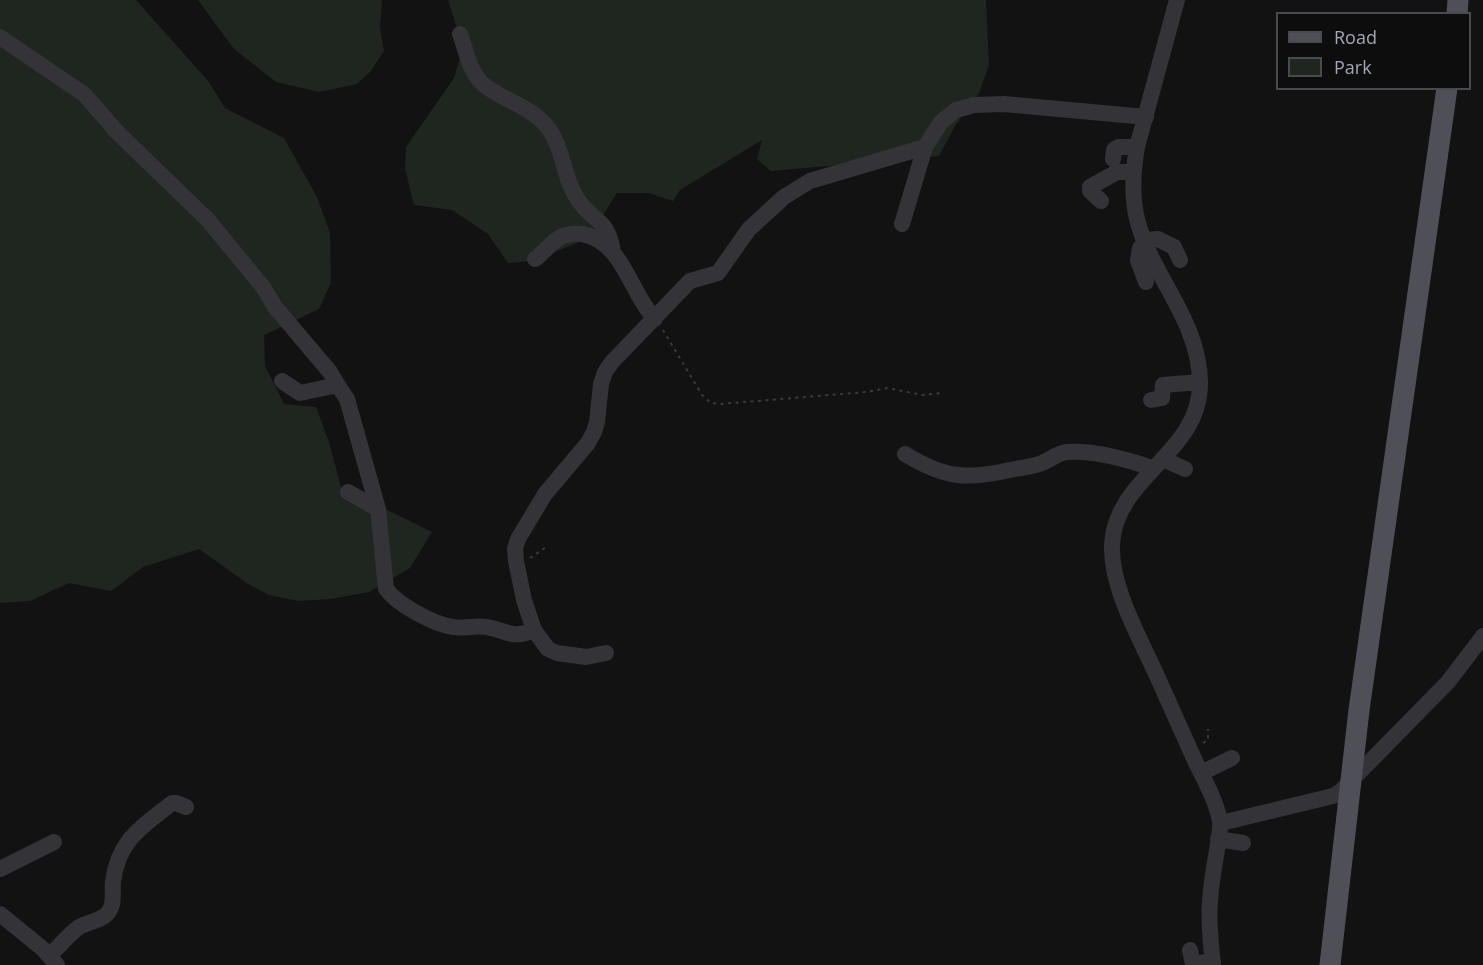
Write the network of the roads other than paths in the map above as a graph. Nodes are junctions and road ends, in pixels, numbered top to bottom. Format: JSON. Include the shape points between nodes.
{"nodes":[{"id":1,"x":1177,"y":0,"type":"edge"},
{"id":2,"x":460,"y":34,"type":"dead end"},
{"id":3,"x":0,"y":36,"type":"edge"},
{"id":4,"x":1447,"y":90,"type":"edge"},
{"id":5,"x":1146,"y":117,"type":"junction"},
{"id":6,"x":925,"y":147,"type":"junction"},
{"id":7,"x":1137,"y":147,"type":"junction"},
{"id":8,"x":1113,"y":159,"type":"dead end"},
{"id":9,"x":1133,"y":172,"type":"junction"},
{"id":10,"x":1101,"y":201,"type":"dead end"},
{"id":11,"x":902,"y":224,"type":"dead end"},
{"id":12,"x":1146,"y":242,"type":"junction"},
{"id":13,"x":613,"y":252,"type":"junction"},
{"id":14,"x":536,"y":259,"type":"dead end"},
{"id":15,"x":1180,"y":260,"type":"dead end"},
{"id":16,"x":1146,"y":282,"type":"dead end"},
{"id":17,"x":655,"y":319,"type":"junction"},
{"id":18,"x":282,"y":381,"type":"dead end"},
{"id":19,"x":1200,"y":382,"type":"junction"},
{"id":20,"x":339,"y":387,"type":"junction"},
{"id":21,"x":1151,"y":400,"type":"dead end"},
{"id":22,"x":905,"y":454,"type":"dead end"},
{"id":23,"x":1158,"y":464,"type":"junction"},
{"id":24,"x":1185,"y":469,"type":"dead end"},
{"id":25,"x":348,"y":492,"type":"dead end"},
{"id":26,"x":378,"y":509,"type":"junction"},
{"id":27,"x":534,"y":630,"type":"junction"},
{"id":28,"x":1483,"y":636,"type":"edge"},
{"id":29,"x":606,"y":653,"type":"dead end"},
{"id":30,"x":1233,"y":758,"type":"dead end"},
{"id":31,"x":1201,"y":773,"type":"junction"},
{"id":32,"x":1350,"y":783,"type":"junction"},
{"id":33,"x":186,"y":807,"type":"dead end"},
{"id":34,"x":1220,"y":831,"type":"junction"},
{"id":35,"x":54,"y":842,"type":"dead end"},
{"id":36,"x":1244,"y":843,"type":"dead end"},
{"id":37,"x":0,"y":869,"type":"edge"},
{"id":38,"x":0,"y":914,"type":"edge"},
{"id":39,"x":1190,"y":950,"type":"dead end"},
{"id":40,"x":53,"y":960,"type":"edge"},
{"id":41,"x":1213,"y":963,"type":"edge"},
{"id":42,"x":1330,"y":965,"type":"edge"}],
"edges":[{"from":1,"to":5,"type":"street"},
{"from":2,"to":13,"type":"street","via":[[482,84],[521,105],[550,131],[572,189],[608,230]]},
{"from":3,"to":20,"type":"street","via":[[86,95],[117,132],[208,220]]},
{"from":4,"to":32,"type":"main road"},
{"from":5,"to":6,"type":"street","via":[[1004,104],[974,105],[956,110],[941,122]]},
{"from":5,"to":7,"type":"street"},
{"from":6,"to":11,"type":"street"},
{"from":6,"to":17,"type":"street","via":[[796,188],[749,229],[718,273],[690,281]]},
{"from":7,"to":8,"type":"street","via":[[1118,147]]},
{"from":7,"to":9,"type":"street"},
{"from":9,"to":10,"type":"street","via":[[1117,172],[1090,187],[1089,191]]},
{"from":9,"to":12,"type":"street","via":[[1137,219]]},
{"from":12,"to":15,"type":"street","via":[[1158,240],[1174,247]]},
{"from":12,"to":16,"type":"street","via":[[1140,248],[1138,260]]},
{"from":12,"to":19,"type":"street","via":[[1187,324]]},
{"from":13,"to":14,"type":"street","via":[[587,235],[575,233],[560,237]]},
{"from":13,"to":17,"type":"street"},
{"from":17,"to":27,"type":"street","via":[[609,367],[601,384],[594,432],[545,494],[518,539],[516,561]]},
{"from":18,"to":20,"type":"street","via":[[300,393]]},
{"from":19,"to":21,"type":"street","via":[[1163,385],[1162,398]]},
{"from":19,"to":23,"type":"street","via":[[1193,421]]},
{"from":20,"to":26,"type":"street","via":[[351,411]]},
{"from":22,"to":23,"type":"street","via":[[925,466],[963,476],[984,476],[1034,465],[1065,452]]},
{"from":23,"to":24,"type":"street"},
{"from":23,"to":31,"type":"street","via":[[1119,511],[1112,545],[1114,566],[1135,629]]},
{"from":25,"to":26,"type":"street"},
{"from":26,"to":27,"type":"street","via":[[383,578],[394,599],[455,628],[489,627],[515,636]]},
{"from":27,"to":29,"type":"street","via":[[551,651],[586,657]]},
{"from":28,"to":32,"type":"street","via":[[1448,682]]},
{"from":30,"to":31,"type":"street"},
{"from":31,"to":34,"type":"street","via":[[1216,808]]},
{"from":32,"to":34,"type":"street","via":[[1333,796]]},
{"from":32,"to":42,"type":"main road"},
{"from":33,"to":40,"type":"street","via":[[172,803],[127,841],[120,852],[109,912],[79,928]]},
{"from":34,"to":36,"type":"street"},
{"from":34,"to":41,"type":"street","via":[[1209,909]]},
{"from":35,"to":37,"type":"street"},
{"from":38,"to":40,"type":"street"},
{"from":39,"to":41,"type":"street","via":[[1193,964]]}]}
